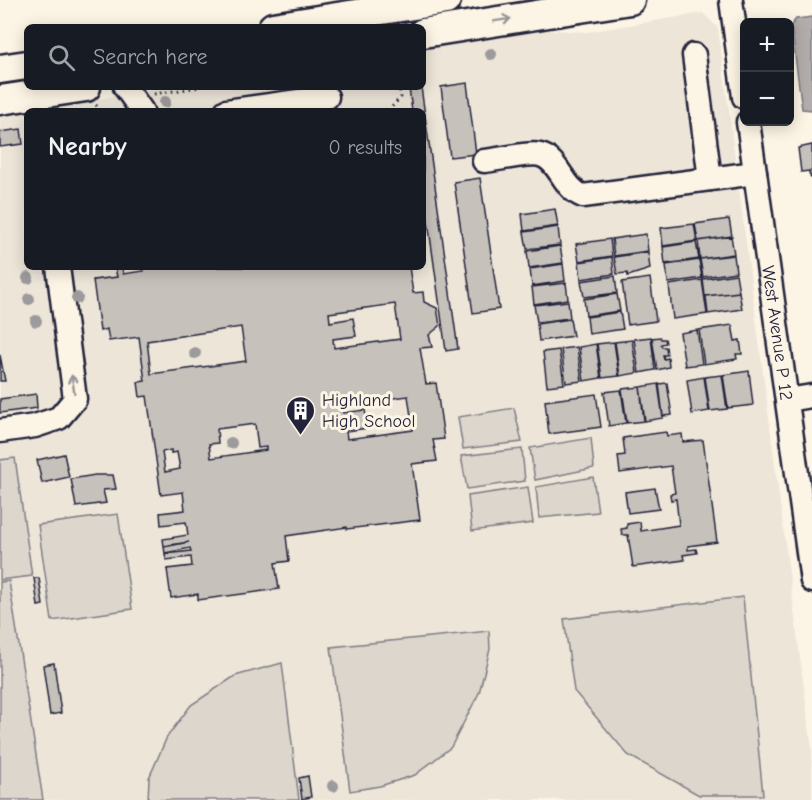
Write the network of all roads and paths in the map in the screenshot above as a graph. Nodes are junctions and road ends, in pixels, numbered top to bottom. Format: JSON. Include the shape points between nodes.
{"nodes":[{"id":1,"x":446,"y":0,"type":"edge"},
{"id":2,"x":630,"y":0,"type":"edge"},
{"id":3,"x":731,"y":0,"type":"edge"},
{"id":4,"x":320,"y":23,"type":"edge"},
{"id":5,"x":426,"y":39,"type":"edge"},
{"id":6,"x":694,"y":55,"type":"dead end"},
{"id":7,"x":24,"y":65,"type":"edge"},
{"id":8,"x":0,"y":69,"type":"edge"},
{"id":9,"x":741,"y":72,"type":"edge"},
{"id":10,"x":127,"y":90,"type":"edge"},
{"id":11,"x":400,"y":90,"type":"edge"},
{"id":12,"x":91,"y":95,"type":"edge"},
{"id":13,"x":326,"y":98,"type":"edge"},
{"id":14,"x":0,"y":100,"type":"edge"},
{"id":15,"x":37,"y":103,"type":"edge"},
{"id":16,"x":140,"y":108,"type":"edge"},
{"id":17,"x":249,"y":108,"type":"edge"},
{"id":18,"x":390,"y":108,"type":"edge"},
{"id":19,"x":749,"y":126,"type":"edge"},
{"id":20,"x":484,"y":161,"type":"dead end"},
{"id":21,"x":755,"y":173,"type":"junction"},
{"id":22,"x":710,"y":179,"type":"junction"},
{"id":23,"x":58,"y":270,"type":"edge"},
{"id":24,"x":812,"y":396,"type":"edge"},
{"id":25,"x":787,"y":400,"type":"junction"},
{"id":26,"x":0,"y":431,"type":"edge"},
{"id":27,"x":812,"y":581,"type":"edge"}],
"edges":[{"from":1,"to":4,"type":"main road"},
{"from":5,"to":2,"type":"main road","one_way":true,"via":[[468,35]]},
{"from":3,"to":9,"type":"street"},
{"from":6,"to":22,"type":"street"},
{"from":7,"to":8,"type":"main road"},
{"from":10,"to":16,"type":"street"},
{"from":11,"to":18,"type":"path","via":[[401,97]]},
{"from":12,"to":15,"type":"main road"},
{"from":13,"to":17,"type":"street"},
{"from":14,"to":15,"type":"main road"},
{"from":19,"to":21,"type":"street","name":"West Avenue P 12"},
{"from":20,"to":22,"type":"street","via":[[540,155],[550,159],[571,189],[583,196]]},
{"from":21,"to":22,"type":"street"},
{"from":21,"to":25,"type":"street","name":"West Avenue P 12"},
{"from":26,"to":23,"type":"street","one_way":true,"via":[[59,418],[75,399]]},
{"from":24,"to":25,"type":"street"},
{"from":25,"to":27,"type":"street","name":"West Avenue P 12"}]}
